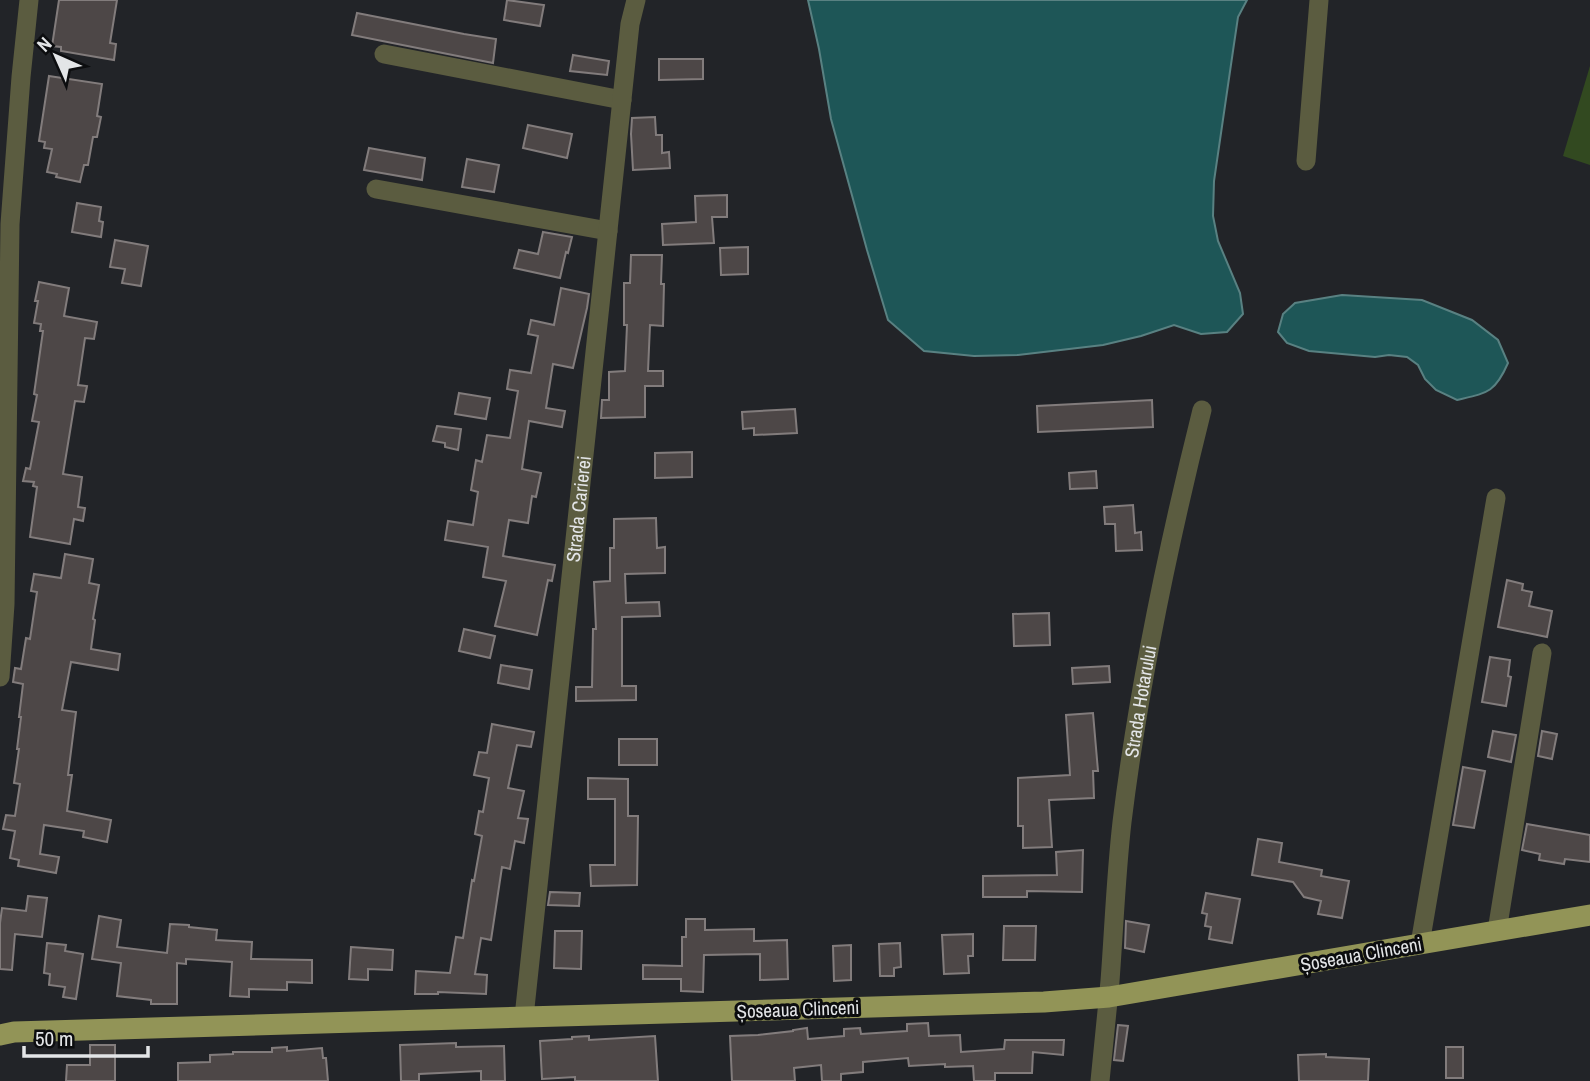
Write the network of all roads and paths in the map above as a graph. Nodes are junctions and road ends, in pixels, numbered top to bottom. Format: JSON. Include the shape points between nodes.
{"nodes":[{"id":1,"x":29,"y":0,"type":"edge"},
{"id":2,"x":636,"y":0,"type":"edge"},
{"id":3,"x":1319,"y":0,"type":"edge"},
{"id":4,"x":384,"y":54,"type":"dead end"},
{"id":5,"x":622,"y":100,"type":"junction"},
{"id":6,"x":1306,"y":161,"type":"dead end"},
{"id":7,"x":376,"y":189,"type":"dead end"},
{"id":8,"x":608,"y":231,"type":"junction"},
{"id":9,"x":1202,"y":410,"type":"dead end"},
{"id":10,"x":1496,"y":498,"type":"dead end"},
{"id":11,"x":1542,"y":653,"type":"dead end"},
{"id":12,"x":0,"y":677,"type":"edge"},
{"id":13,"x":1590,"y":915,"type":"edge"},
{"id":14,"x":1497,"y":931,"type":"junction"},
{"id":15,"x":1420,"y":944,"type":"junction"},
{"id":16,"x":1109,"y":997,"type":"junction"},
{"id":17,"x":524,"y":1017,"type":"junction"},
{"id":18,"x":0,"y":1035,"type":"edge"},
{"id":19,"x":1100,"y":1081,"type":"edge"}],
"edges":[{"from":1,"to":12,"type":"street","via":[[10,224]]},
{"from":2,"to":5,"type":"street","name":"Strada Carierei"},
{"from":3,"to":6,"type":"street"},
{"from":4,"to":5,"type":"street"},
{"from":5,"to":8,"type":"street","name":"Strada Carierei"},
{"from":7,"to":8,"type":"street"},
{"from":8,"to":17,"type":"street","name":"Strada Carierei"},
{"from":9,"to":16,"type":"street","name":"Strada Hotarului","via":[[1172,531],[1130,758]]},
{"from":10,"to":15,"type":"street"},
{"from":11,"to":14,"type":"street"},
{"from":13,"to":14,"type":"main road","name":"Șoseaua Clinceni"},
{"from":14,"to":15,"type":"main road","name":"Șoseaua Clinceni"},
{"from":15,"to":16,"type":"main road","name":"Șoseaua Clinceni"},
{"from":16,"to":17,"type":"main road","name":"Șoseaua Clinceni"},
{"from":16,"to":19,"type":"street","name":"Strada Hotarului"},
{"from":17,"to":18,"type":"main road","name":"Șoseaua Clinceni"}]}
